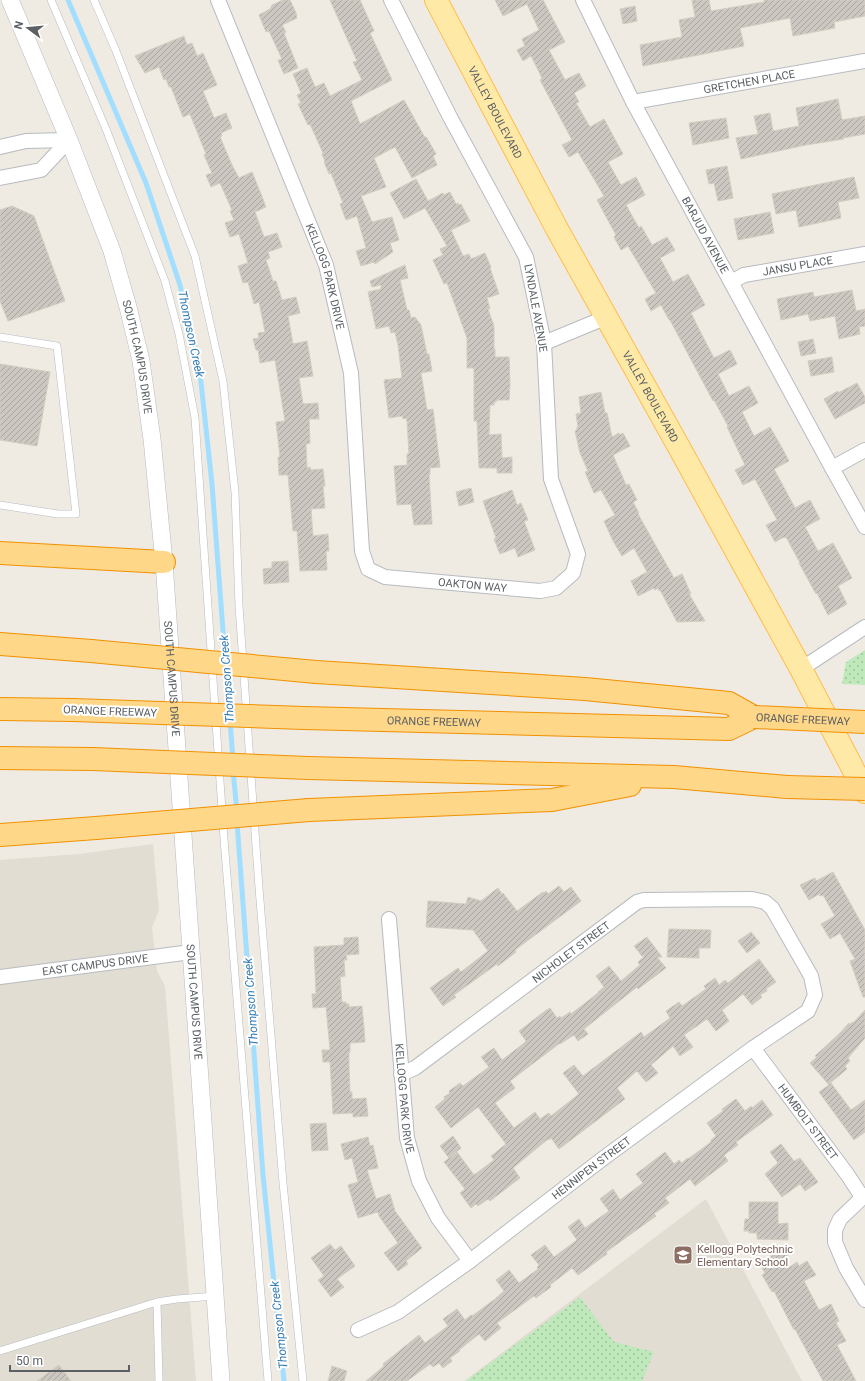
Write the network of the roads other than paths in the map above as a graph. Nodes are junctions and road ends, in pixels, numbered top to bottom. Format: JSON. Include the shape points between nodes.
{"nodes":[{"id":1,"x":10,"y":0,"type":"edge"},
{"id":2,"x":51,"y":0,"type":"edge"},
{"id":3,"x":94,"y":0,"type":"edge"},
{"id":4,"x":218,"y":0,"type":"edge"},
{"id":5,"x":391,"y":0,"type":"edge"},
{"id":6,"x":582,"y":0,"type":"edge"},
{"id":7,"x":439,"y":1,"type":"edge"},
{"id":8,"x":865,"y":61,"type":"edge"},
{"id":9,"x":633,"y":102,"type":"junction"},
{"id":10,"x":69,"y":140,"type":"junction"},
{"id":11,"x":0,"y":147,"type":"edge"},
{"id":12,"x":0,"y":178,"type":"edge"},
{"id":13,"x":865,"y":254,"type":"edge"},
{"id":14,"x":731,"y":282,"type":"junction"},
{"id":15,"x":607,"y":317,"type":"junction"},
{"id":16,"x":0,"y":337,"type":"edge"},
{"id":17,"x":544,"y":344,"type":"junction"},
{"id":18,"x":865,"y":450,"type":"edge"},
{"id":19,"x":832,"y":468,"type":"junction"},
{"id":20,"x":0,"y":505,"type":"edge"},
{"id":21,"x":865,"y":527,"type":"edge"},
{"id":22,"x":0,"y":553,"type":"edge"},
{"id":23,"x":164,"y":562,"type":"junction"},
{"id":24,"x":368,"y":569,"type":"joint"},
{"id":25,"x":573,"y":573,"type":"joint"},
{"id":26,"x":865,"y":627,"type":"edge"},
{"id":27,"x":0,"y":644,"type":"edge"},
{"id":28,"x":801,"y":669,"type":"junction"},
{"id":29,"x":0,"y":709,"type":"edge"},
{"id":30,"x":754,"y":717,"type":"junction"},
{"id":31,"x":865,"y":722,"type":"edge"},
{"id":32,"x":0,"y":758,"type":"edge"},
{"id":33,"x":674,"y":777,"type":"junction"},
{"id":34,"x":865,"y":789,"type":"edge"},
{"id":35,"x":865,"y":792,"type":"edge"},
{"id":36,"x":0,"y":835,"type":"edge"},
{"id":37,"x":389,"y":919,"type":"dead end"},
{"id":38,"x":191,"y":952,"type":"junction"},
{"id":39,"x":0,"y":977,"type":"edge"},
{"id":40,"x":815,"y":995,"type":"joint"},
{"id":41,"x":753,"y":1048,"type":"junction"},
{"id":42,"x":401,"y":1074,"type":"junction"},
{"id":43,"x":863,"y":1196,"type":"edge"},
{"id":44,"x":470,"y":1261,"type":"junction"},
{"id":45,"x":215,"y":1296,"type":"junction"},
{"id":46,"x":865,"y":1300,"type":"edge"},
{"id":47,"x":157,"y":1302,"type":"junction"},
{"id":48,"x":358,"y":1330,"type":"dead end"},
{"id":49,"x":0,"y":1352,"type":"edge"},
{"id":50,"x":159,"y":1381,"type":"edge"},
{"id":51,"x":221,"y":1381,"type":"edge"},
{"id":52,"x":268,"y":1381,"type":"edge"},
{"id":53,"x":303,"y":1381,"type":"edge"}],
"edges":[{"from":1,"to":10,"type":"street","name":"SOUTH CAMPUS DRIVE"},
{"from":2,"to":52,"type":"lane","via":[[106,129],[165,281],[179,334],[195,418],[223,832]]},
{"from":3,"to":53,"type":"lane","via":[[195,256],[223,382],[235,492],[238,606],[259,888],[283,1183]]},
{"from":4,"to":24,"type":"street","name":"KELLOGG PARK DRIVE","via":[[326,264],[352,373],[362,551]]},
{"from":5,"to":17,"type":"street","name":"LYNDALE AVENUE","via":[[450,117],[526,256]]},
{"from":6,"to":9,"type":"street","name":"BARJUD AVENUE"},
{"from":7,"to":15,"type":"main road","name":"VALLEY BOULEVARD","via":[[556,229]]},
{"from":8,"to":9,"type":"street","name":"GRETCHEN PLACE"},
{"from":9,"to":14,"type":"street","name":"BARJUD AVENUE"},
{"from":10,"to":11,"type":"street","via":[[26,141]]},
{"from":10,"to":12,"type":"street","via":[[41,170]]},
{"from":10,"to":23,"type":"street","name":"SOUTH CAMPUS DRIVE","via":[[112,251],[141,361],[152,439]]},
{"from":13,"to":14,"type":"street","name":"JANSU PLACE","via":[[744,275]]},
{"from":14,"to":19,"type":"street","name":"BARJUD AVENUE"},
{"from":15,"to":17,"type":"street"},
{"from":15,"to":28,"type":"main road","name":"VALLEY BOULEVARD"},
{"from":16,"to":20,"type":"lane","via":[[57,346],[76,514],[58,514]]},
{"from":17,"to":25,"type":"street","name":"LYNDALE AVENUE","via":[[551,479],[578,554]]},
{"from":18,"to":19,"type":"street"},
{"from":19,"to":21,"type":"street","name":"BARJUD AVENUE"},
{"from":22,"to":23,"type":"highway"},
{"from":23,"to":38,"type":"street","name":"SOUTH CAMPUS DRIVE"},
{"from":24,"to":25,"type":"street","name":"OAKTON WAY","via":[[385,578],[540,591],[556,588]]},
{"from":26,"to":28,"type":"street"},
{"from":27,"to":30,"type":"highway","bridge":true,"via":[[316,672],[585,689],[721,702],[729,703]]},
{"from":28,"to":35,"type":"main road","name":"VALLEY BOULEVARD"},
{"from":29,"to":30,"type":"highway","name":"ORANGE FREEWAY","bridge":true,"via":[[729,729]]},
{"from":30,"to":31,"type":"highway","name":"ORANGE FREEWAY","bridge":true},
{"from":32,"to":33,"type":"highway","bridge":true},
{"from":33,"to":34,"type":"highway","bridge":true},
{"from":33,"to":36,"type":"highway","bridge":true,"via":[[552,800],[308,810]]},
{"from":37,"to":42,"type":"street","name":"KELLOGG PARK DRIVE"},
{"from":38,"to":39,"type":"street","name":"EAST CAMPUS DRIVE"},
{"from":38,"to":45,"type":"street","name":"SOUTH CAMPUS DRIVE"},
{"from":40,"to":41,"type":"street","name":"HENNIPEN STREET","via":[[808,1011]]},
{"from":40,"to":42,"type":"street","name":"NICHOLET STREET","via":[[812,976],[772,908],[765,902],[752,899],[644,900],[637,902],[416,1068]]},
{"from":41,"to":43,"type":"street","name":"HUMBOLT STREET"},
{"from":41,"to":44,"type":"street","name":"HENNIPEN STREET"},
{"from":42,"to":44,"type":"street","name":"KELLOGG PARK DRIVE","via":[[407,1138],[419,1181],[438,1218]]},
{"from":43,"to":46,"type":"street","via":[[840,1219],[835,1242],[846,1268]]},
{"from":44,"to":48,"type":"street","name":"HENNIPEN STREET","via":[[398,1312]]},
{"from":45,"to":47,"type":"lane"},
{"from":45,"to":51,"type":"street","name":"SOUTH CAMPUS DRIVE"},
{"from":47,"to":49,"type":"lane"},
{"from":47,"to":50,"type":"lane"}]}
